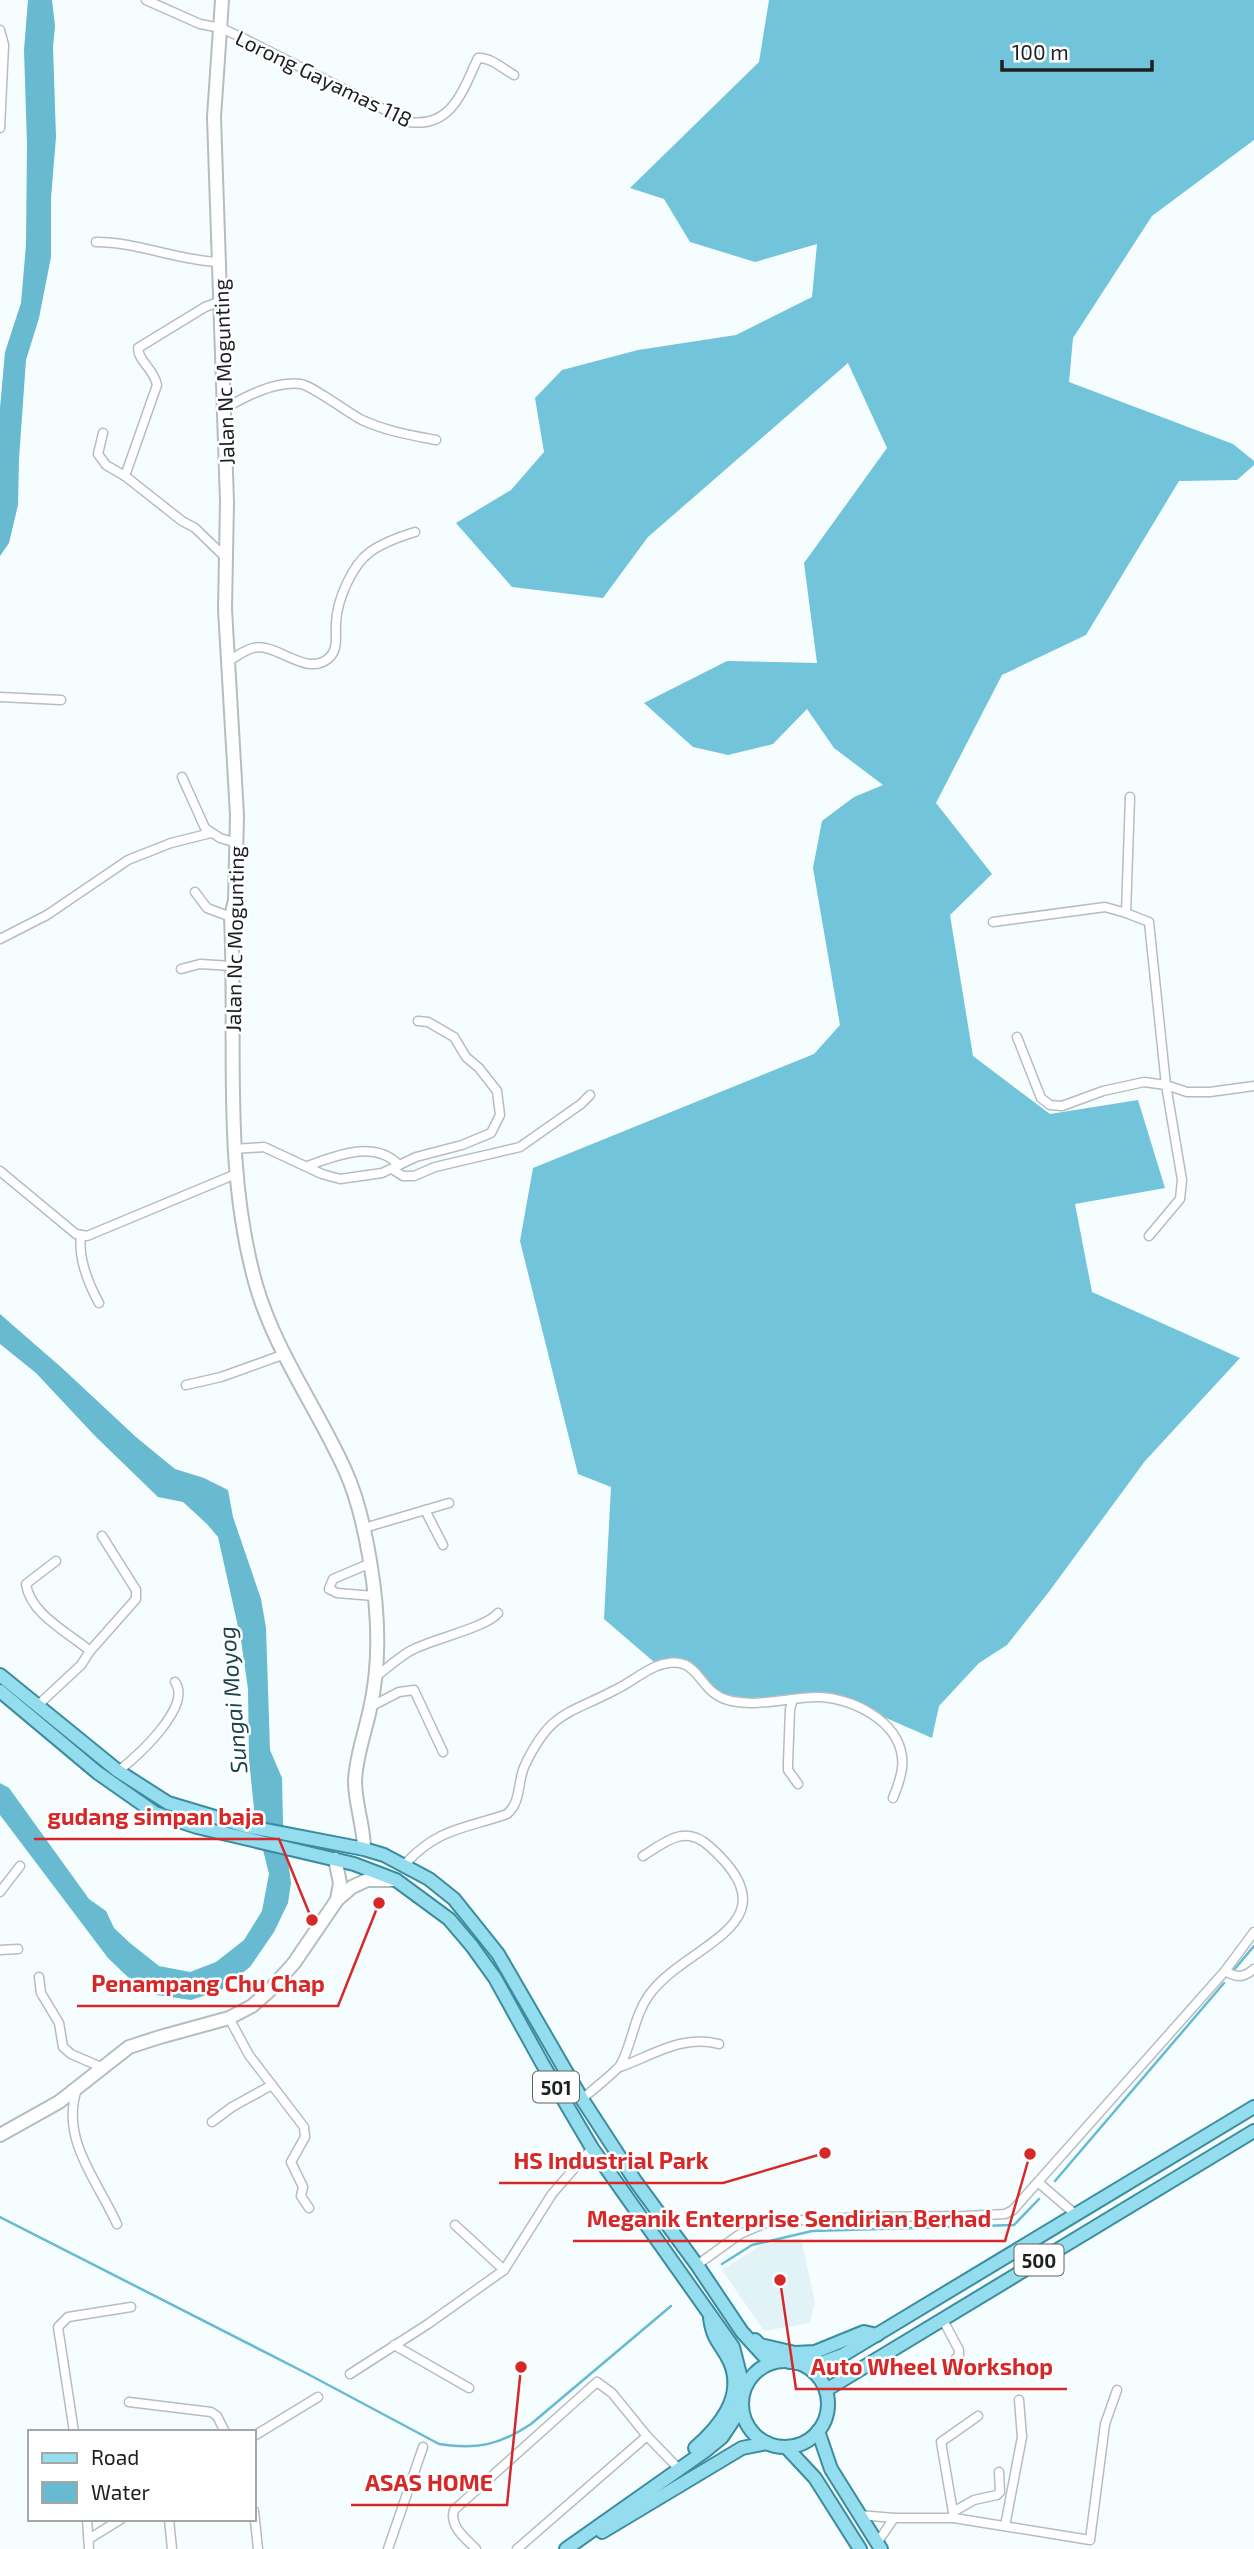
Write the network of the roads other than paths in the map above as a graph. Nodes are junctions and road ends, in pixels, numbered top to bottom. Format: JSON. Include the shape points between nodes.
{"nodes":[{"id":1,"x":146,"y":0,"type":"edge"},
{"id":2,"x":222,"y":0,"type":"edge"},
{"id":3,"x":221,"y":28,"type":"junction"},
{"id":4,"x":0,"y":30,"type":"edge"},
{"id":5,"x":514,"y":75,"type":"dead end"},
{"id":6,"x":1,"y":101,"type":"edge"},
{"id":7,"x":0,"y":128,"type":"edge"},
{"id":8,"x":96,"y":242,"type":"dead end"},
{"id":9,"x":218,"y":262,"type":"junction"},
{"id":10,"x":220,"y":302,"type":"junction"},
{"id":11,"x":224,"y":409,"type":"junction"},
{"id":12,"x":103,"y":433,"type":"dead end"},
{"id":13,"x":436,"y":440,"type":"dead end"},
{"id":14,"x":125,"y":476,"type":"junction"},
{"id":15,"x":415,"y":532,"type":"dead end"},
{"id":16,"x":226,"y":558,"type":"junction"},
{"id":17,"x":229,"y":661,"type":"junction"},
{"id":18,"x":0,"y":697,"type":"edge"},
{"id":19,"x":61,"y":700,"type":"dead end"},
{"id":20,"x":182,"y":778,"type":"dead end"},
{"id":21,"x":1130,"y":797,"type":"dead end"},
{"id":22,"x":211,"y":834,"type":"junction"},
{"id":23,"x":237,"y":844,"type":"junction"},
{"id":24,"x":195,"y":892,"type":"dead end"},
{"id":25,"x":1126,"y":913,"type":"junction"},
{"id":26,"x":231,"y":917,"type":"junction"},
{"id":27,"x":993,"y":922,"type":"dead end"},
{"id":28,"x":0,"y":939,"type":"edge"},
{"id":29,"x":232,"y":966,"type":"junction"},
{"id":30,"x":181,"y":970,"type":"dead end"},
{"id":31,"x":418,"y":1021,"type":"dead end"},
{"id":32,"x":1017,"y":1037,"type":"dead end"},
{"id":33,"x":1166,"y":1085,"type":"junction"},
{"id":34,"x":1254,"y":1086,"type":"edge"},
{"id":35,"x":590,"y":1096,"type":"dead end"},
{"id":36,"x":234,"y":1149,"type":"junction"},
{"id":37,"x":307,"y":1166,"type":"junction"},
{"id":38,"x":396,"y":1167,"type":"junction"},
{"id":39,"x":0,"y":1171,"type":"edge"},
{"id":40,"x":236,"y":1174,"type":"junction"},
{"id":41,"x":81,"y":1235,"type":"junction"},
{"id":42,"x":1149,"y":1236,"type":"dead end"},
{"id":43,"x":99,"y":1303,"type":"dead end"},
{"id":44,"x":285,"y":1354,"type":"junction"},
{"id":45,"x":186,"y":1385,"type":"dead end"},
{"id":46,"x":449,"y":1503,"type":"dead end"},
{"id":47,"x":425,"y":1510,"type":"junction"},
{"id":48,"x":364,"y":1528,"type":"junction"},
{"id":49,"x":102,"y":1536,"type":"dead end"},
{"id":50,"x":443,"y":1545,"type":"dead end"},
{"id":51,"x":56,"y":1561,"type":"dead end"},
{"id":52,"x":370,"y":1563,"type":"junction"},
{"id":53,"x":374,"y":1596,"type":"junction"},
{"id":54,"x":498,"y":1613,"type":"dead end"},
{"id":55,"x":90,"y":1651,"type":"junction"},
{"id":56,"x":0,"y":1675,"type":"edge"},
{"id":57,"x":374,"y":1678,"type":"junction"},
{"id":58,"x":175,"y":1682,"type":"dead end"},
{"id":59,"x":0,"y":1691,"type":"edge"},
{"id":60,"x":793,"y":1699,"type":"junction"},
{"id":61,"x":37,"y":1706,"type":"junction"},
{"id":62,"x":370,"y":1707,"type":"junction"},
{"id":63,"x":443,"y":1752,"type":"dead end"},
{"id":64,"x":118,"y":1772,"type":"junction"},
{"id":65,"x":798,"y":1784,"type":"dead end"},
{"id":66,"x":893,"y":1798,"type":"dead end"},
{"id":67,"x":364,"y":1849,"type":"junction"},
{"id":68,"x":643,"y":1856,"type":"dead end"},
{"id":69,"x":335,"y":1858,"type":"junction"},
{"id":70,"x":405,"y":1864,"type":"junction"},
{"id":71,"x":20,"y":1866,"type":"dead end"},
{"id":72,"x":396,"y":1880,"type":"junction"},
{"id":73,"x":0,"y":1892,"type":"edge"},
{"id":74,"x":337,"y":1900,"type":"junction"},
{"id":75,"x":1254,"y":1932,"type":"edge"},
{"id":76,"x":18,"y":1949,"type":"dead end"},
{"id":77,"x":0,"y":1950,"type":"edge"},
{"id":78,"x":1254,"y":1969,"type":"edge"},
{"id":79,"x":1225,"y":1971,"type":"junction"},
{"id":80,"x":39,"y":1977,"type":"dead end"},
{"id":81,"x":229,"y":2018,"type":"junction"},
{"id":82,"x":719,"y":2044,"type":"dead end"},
{"id":83,"x":101,"y":2067,"type":"junction"},
{"id":84,"x":620,"y":2067,"type":"junction"},
{"id":85,"x":272,"y":2085,"type":"junction"},
{"id":86,"x":77,"y":2089,"type":"junction"},
{"id":87,"x":582,"y":2099,"type":"junction"},
{"id":88,"x":1254,"y":2107,"type":"edge"},
{"id":89,"x":212,"y":2122,"type":"dead end"},
{"id":90,"x":1254,"y":2131,"type":"edge"},
{"id":91,"x":1,"y":2133,"type":"edge"},
{"id":92,"x":593,"y":2148,"type":"junction"},
{"id":93,"x":1039,"y":2183,"type":"junction"},
{"id":94,"x":309,"y":2208,"type":"dead end"},
{"id":95,"x":1075,"y":2214,"type":"junction"},
{"id":96,"x":117,"y":2224,"type":"dead end"},
{"id":97,"x":455,"y":2225,"type":"dead end"},
{"id":98,"x":697,"y":2265,"type":"junction"},
{"id":99,"x":503,"y":2270,"type":"junction"},
{"id":100,"x":131,"y":2307,"type":"dead end"},
{"id":101,"x":709,"y":2314,"type":"junction"},
{"id":102,"x":730,"y":2314,"type":"junction"},
{"id":103,"x":942,"y":2318,"type":"junction"},
{"id":104,"x":877,"y":2335,"type":"junction"},
{"id":105,"x":394,"y":2345,"type":"junction"},
{"id":106,"x":793,"y":2362,"type":"junction"},
{"id":107,"x":949,"y":2366,"type":"dead end"},
{"id":108,"x":350,"y":2374,"type":"dead end"},
{"id":109,"x":469,"y":2388,"type":"dead end"},
{"id":110,"x":744,"y":2390,"type":"junction"},
{"id":111,"x":825,"y":2390,"type":"junction"},
{"id":112,"x":1117,"y":2390,"type":"dead end"},
{"id":113,"x":318,"y":2397,"type":"dead end"},
{"id":114,"x":1020,"y":2400,"type":"dead end"},
{"id":115,"x":129,"y":2402,"type":"dead end"},
{"id":116,"x":742,"y":2407,"type":"junction"},
{"id":117,"x":978,"y":2416,"type":"dead end"},
{"id":118,"x":74,"y":2430,"type":"edge"},
{"id":119,"x":224,"y":2430,"type":"edge"},
{"id":120,"x":818,"y":2431,"type":"junction"},
{"id":121,"x":256,"y":2435,"type":"edge"},
{"id":122,"x":647,"y":2435,"type":"junction"},
{"id":123,"x":767,"y":2444,"type":"junction"},
{"id":124,"x":424,"y":2447,"type":"dead end"},
{"id":125,"x":786,"y":2447,"type":"junction"},
{"id":126,"x":693,"y":2459,"type":"junction"},
{"id":127,"x":679,"y":2469,"type":"junction"},
{"id":128,"x":999,"y":2472,"type":"dead end"},
{"id":129,"x":859,"y":2515,"type":"junction"},
{"id":130,"x":953,"y":2515,"type":"junction"},
{"id":131,"x":894,"y":2518,"type":"junction"},
{"id":132,"x":87,"y":2521,"type":"edge"},
{"id":133,"x":118,"y":2521,"type":"edge"},
{"id":134,"x":169,"y":2521,"type":"edge"},
{"id":135,"x":255,"y":2521,"type":"edge"},
{"id":136,"x":1005,"y":2526,"type":"junction"},
{"id":137,"x":89,"y":2539,"type":"junction"},
{"id":138,"x":879,"y":2546,"type":"edge"},
{"id":139,"x":89,"y":2549,"type":"edge"},
{"id":140,"x":172,"y":2549,"type":"edge"},
{"id":141,"x":258,"y":2549,"type":"edge"},
{"id":142,"x":388,"y":2549,"type":"edge"},
{"id":143,"x":476,"y":2549,"type":"edge"},
{"id":144,"x":517,"y":2549,"type":"edge"},
{"id":145,"x":566,"y":2549,"type":"edge"},
{"id":146,"x":579,"y":2549,"type":"edge"},
{"id":147,"x":860,"y":2549,"type":"edge"}],
"edges":[{"from":1,"to":3,"type":"street","via":[[200,24]]},
{"from":2,"to":3,"type":"street","name":"Jalan Nc Mogunting"},
{"from":3,"to":5,"type":"street","name":"Lorong Gayamas 118","via":[[409,122],[433,121],[454,106],[478,58]]},
{"from":3,"to":9,"type":"street","name":"Jalan Nc Mogunting","via":[[214,117]]},
{"from":4,"to":6,"type":"street","via":[[4,45]]},
{"from":6,"to":7,"type":"street"},
{"from":8,"to":9,"type":"street","via":[[118,242]]},
{"from":9,"to":10,"type":"street","name":"Jalan Nc Mogunting"},
{"from":10,"to":11,"type":"street","name":"Jalan Nc Mogunting"},
{"from":10,"to":14,"type":"street","via":[[138,348],[157,385]]},
{"from":11,"to":13,"type":"street","via":[[283,384],[304,384],[386,430]]},
{"from":11,"to":16,"type":"street","name":"Jalan Nc Mogunting"},
{"from":12,"to":14,"type":"street","via":[[98,454]]},
{"from":14,"to":16,"type":"street","via":[[195,528]]},
{"from":15,"to":17,"type":"street","via":[[373,550],[361,561],[338,607],[334,652],[324,662],[295,660],[260,647]]},
{"from":16,"to":17,"type":"street","name":"Jalan Nc Mogunting"},
{"from":17,"to":23,"type":"street","name":"Jalan Nc Mogunting"},
{"from":18,"to":19,"type":"street"},
{"from":20,"to":22,"type":"street"},
{"from":21,"to":25,"type":"street"},
{"from":22,"to":23,"type":"street"},
{"from":22,"to":28,"type":"street","via":[[128,860],[47,915]]},
{"from":23,"to":26,"type":"street","name":"Jalan Nc Mogunting"},
{"from":24,"to":26,"type":"street","via":[[207,908]]},
{"from":25,"to":27,"type":"street","via":[[1105,907]]},
{"from":25,"to":33,"type":"street","via":[[1149,922]]},
{"from":26,"to":29,"type":"street","name":"Jalan Nc Mogunting"},
{"from":29,"to":30,"type":"street","via":[[200,964]]},
{"from":29,"to":36,"type":"street","name":"Jalan Nc Mogunting"},
{"from":31,"to":38,"type":"street","via":[[454,1037],[497,1091],[500,1115],[485,1136]]},
{"from":32,"to":33,"type":"street","via":[[1041,1098],[1051,1105],[1144,1082]]},
{"from":33,"to":34,"type":"street","via":[[1187,1092]]},
{"from":33,"to":42,"type":"street","via":[[1182,1180],[1180,1199]]},
{"from":35,"to":38,"type":"street","via":[[520,1147],[414,1176],[403,1176]]},
{"from":36,"to":37,"type":"street","via":[[264,1147]]},
{"from":36,"to":40,"type":"street","name":"Jalan Nc Mogunting"},
{"from":37,"to":38,"type":"street","via":[[341,1179]]},
{"from":37,"to":38,"type":"street","via":[[365,1151],[386,1154]]},
{"from":39,"to":41,"type":"street"},
{"from":40,"to":41,"type":"street","via":[[94,1234]]},
{"from":40,"to":44,"type":"street","name":"Jalan Nc Mogunting","via":[[256,1287]]},
{"from":41,"to":43,"type":"street","via":[[84,1268]]},
{"from":44,"to":45,"type":"street"},
{"from":44,"to":48,"type":"street","name":"Jalan Nc Mogunting","via":[[346,1472]]},
{"from":46,"to":47,"type":"street"},
{"from":47,"to":48,"type":"street"},
{"from":47,"to":50,"type":"street"},
{"from":48,"to":52,"type":"street","name":"Jalan Nc Mogunting"},
{"from":49,"to":55,"type":"street","via":[[136,1590],[136,1600]]},
{"from":51,"to":55,"type":"street","via":[[26,1584],[27,1595]]},
{"from":52,"to":53,"type":"street","name":"Jalan Nc Mogunting"},
{"from":52,"to":53,"type":"street","via":[[333,1579],[329,1590]]},
{"from":53,"to":57,"type":"street","name":"Jalan Nc Mogunting"},
{"from":54,"to":57,"type":"street","via":[[410,1651]]},
{"from":55,"to":61,"type":"street"},
{"from":56,"to":61,"type":"main road","number":"501"},
{"from":57,"to":62,"type":"street","name":"Jalan Nc Mogunting"},
{"from":58,"to":64,"type":"street","via":[[179,1695],[162,1729]]},
{"from":59,"to":69,"type":"main road","number":"501","via":[[137,1802],[179,1822]]},
{"from":60,"to":65,"type":"street","via":[[788,1770]]},
{"from":60,"to":66,"type":"street","via":[[846,1701],[892,1732],[903,1761]]},
{"from":60,"to":70,"type":"street","via":[[729,1701],[709,1692],[687,1665],[658,1666],[549,1725],[525,1766],[508,1814],[447,1832],[422,1846]]},
{"from":61,"to":64,"type":"main road","number":"501"},
{"from":62,"to":63,"type":"street","via":[[399,1692],[414,1690]]},
{"from":62,"to":67,"type":"street","name":"Jalan Nc Mogunting","via":[[355,1780]]},
{"from":64,"to":67,"type":"main road","number":"501","via":[[168,1803],[245,1826]]},
{"from":67,"to":70,"type":"main road","number":"501"},
{"from":68,"to":84,"type":"street","via":[[674,1836],[702,1840],[731,1871],[743,1907],[725,1934],[678,1966],[649,1994],[638,2012]]},
{"from":69,"to":72,"type":"main road","number":"501"},
{"from":69,"to":74,"type":"street","via":[[340,1883]]},
{"from":70,"to":87,"type":"main road","number":"501","via":[[454,1899],[482,1931]]},
{"from":71,"to":73,"type":"street"},
{"from":72,"to":74,"type":"street","via":[[367,1880]]},
{"from":72,"to":92,"type":"main road","number":"501","via":[[449,1919],[472,1946]]},
{"from":74,"to":81,"type":"street","via":[[269,1991]]},
{"from":75,"to":79,"type":"street"},
{"from":76,"to":77,"type":"street"},
{"from":78,"to":79,"type":"street","via":[[1241,1977]]},
{"from":79,"to":93,"type":"street"},
{"from":80,"to":83,"type":"street","via":[[41,1993],[60,2023],[63,2047]]},
{"from":81,"to":83,"type":"street","via":[[139,2043]]},
{"from":81,"to":85,"type":"street"},
{"from":82,"to":84,"type":"street","via":[[695,2040]]},
{"from":83,"to":86,"type":"street"},
{"from":84,"to":87,"type":"street"},
{"from":85,"to":89,"type":"street"},
{"from":85,"to":94,"type":"street","via":[[304,2127],[305,2137],[291,2162]]},
{"from":86,"to":91,"type":"street"},
{"from":86,"to":96,"type":"street","via":[[73,2101],[76,2144]]},
{"from":87,"to":98,"type":"main road","number":"501"},
{"from":88,"to":95,"type":"main road","number":"500"},
{"from":90,"to":103,"type":"main road","number":"500"},
{"from":92,"to":99,"type":"street","via":[[551,2194]]},
{"from":92,"to":101,"type":"main road","number":"501"},
{"from":93,"to":95,"type":"street"},
{"from":93,"to":98,"type":"street","via":[[1004,2214],[768,2222],[740,2234]]},
{"from":95,"to":104,"type":"main road","number":"500"},
{"from":97,"to":99,"type":"street"},
{"from":98,"to":102,"type":"main road","number":"501"},
{"from":99,"to":105,"type":"street"},
{"from":100,"to":118,"type":"street","via":[[68,2317],[58,2327]]},
{"from":101,"to":110,"type":"main road","number":"501","via":[[733,2347]]},
{"from":101,"to":126,"type":"main road","via":[[712,2334],[730,2363],[733,2392],[721,2424],[695,2448]]},
{"from":102,"to":104,"type":"main road","via":[[760,2345],[794,2353],[815,2352],[864,2332]]},
{"from":102,"to":106,"type":"main road","number":"501","via":[[764,2356]]},
{"from":103,"to":107,"type":"street","via":[[959,2350]]},
{"from":103,"to":111,"type":"main road","number":"500"},
{"from":104,"to":106,"type":"main road","number":"500","via":[[824,2362]]},
{"from":105,"to":108,"type":"street"},
{"from":105,"to":109,"type":"street"},
{"from":106,"to":110,"type":"main road","number":"500","via":[[762,2368]]},
{"from":106,"to":111,"type":"main road","via":[[808,2368]]},
{"from":110,"to":116,"type":"main road"},
{"from":111,"to":120,"type":"main road","via":[[828,2404]]},
{"from":112,"to":136,"type":"street","via":[[1105,2424],[1090,2540]]},
{"from":113,"to":121,"type":"street"},
{"from":114,"to":136,"type":"street","via":[[1022,2437]]},
{"from":115,"to":119,"type":"street","via":[[211,2412]]},
{"from":116,"to":123,"type":"main road","via":[[749,2429]]},
{"from":116,"to":126,"type":"main road","via":[[722,2437]]},
{"from":117,"to":130,"type":"street","via":[[941,2442]]},
{"from":120,"to":125,"type":"main road"},
{"from":120,"to":129,"type":"main road","via":[[831,2469]]},
{"from":122,"to":127,"type":"street"},
{"from":122,"to":143,"type":"street","via":[[597,2382],[454,2510],[455,2525]]},
{"from":122,"to":144,"type":"street"},
{"from":123,"to":125,"type":"main road"},
{"from":123,"to":146,"type":"main road","via":[[742,2448]]},
{"from":124,"to":142,"type":"street"},
{"from":125,"to":147,"type":"main road","via":[[815,2478]]},
{"from":126,"to":127,"type":"main road"},
{"from":127,"to":145,"type":"main road"},
{"from":128,"to":130,"type":"street","via":[[1000,2493],[974,2500]]},
{"from":129,"to":131,"type":"street"},
{"from":129,"to":138,"type":"main road"},
{"from":130,"to":131,"type":"street"},
{"from":130,"to":136,"type":"street"},
{"from":131,"to":138,"type":"street"},
{"from":132,"to":137,"type":"street"},
{"from":133,"to":137,"type":"street"},
{"from":134,"to":140,"type":"street"},
{"from":135,"to":141,"type":"street"},
{"from":137,"to":139,"type":"street"}]}
